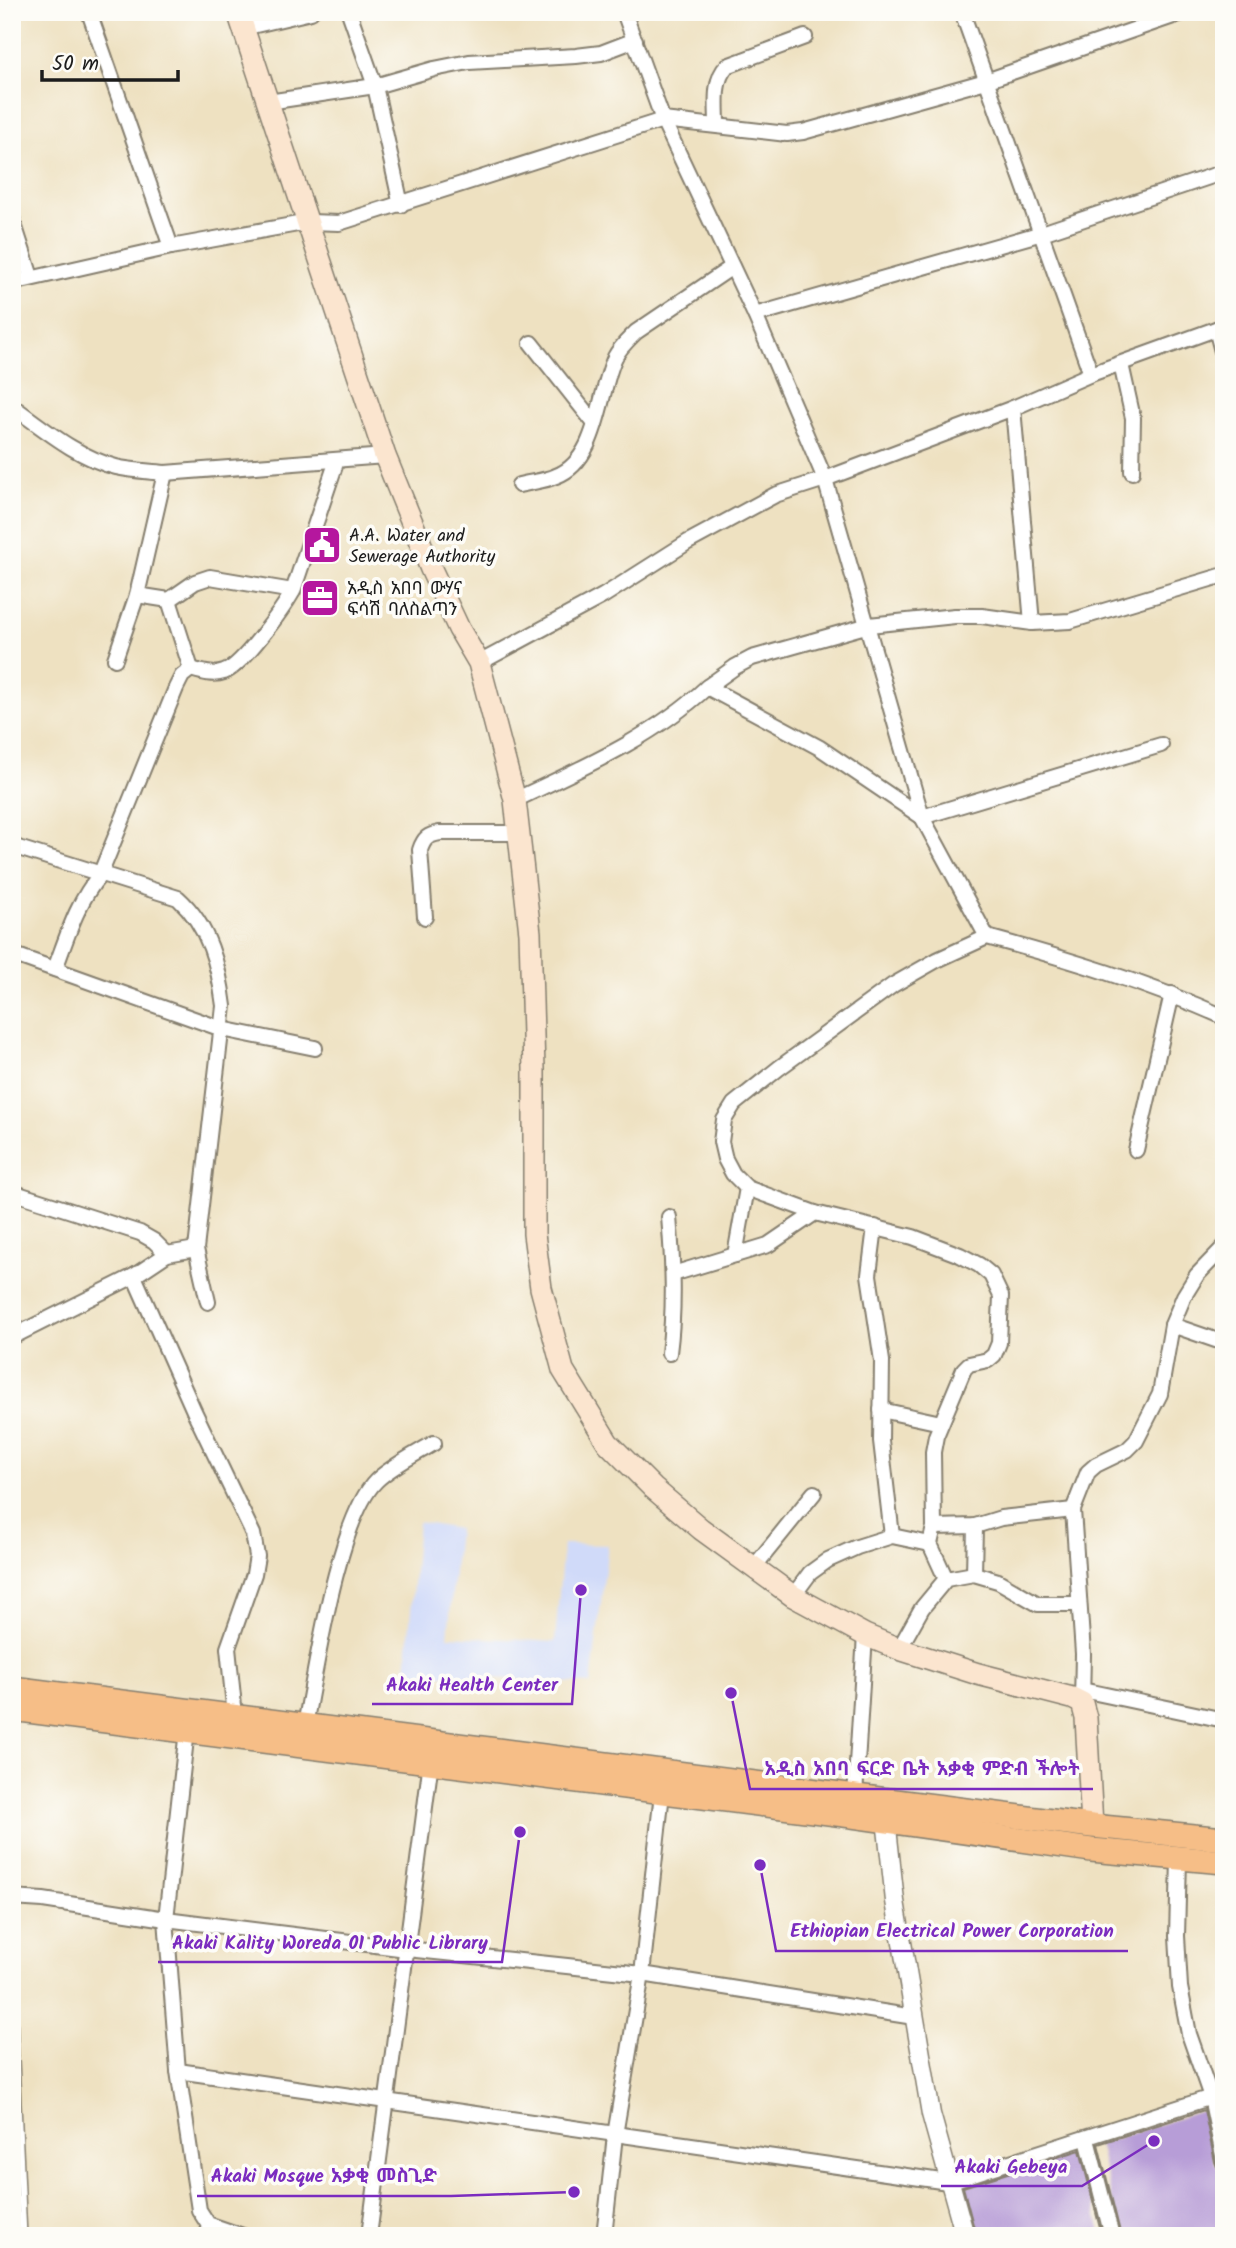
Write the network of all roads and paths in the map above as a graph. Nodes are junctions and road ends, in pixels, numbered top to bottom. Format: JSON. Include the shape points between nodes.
{"nodes":[{"id":1,"x":89,"y":12,"type":"edge"},
{"id":2,"x":311,"y":12,"type":"edge"},
{"id":3,"x":349,"y":12,"type":"edge"},
{"id":4,"x":624,"y":12,"type":"edge"},
{"id":5,"x":962,"y":12,"type":"edge"},
{"id":6,"x":1185,"y":12,"type":"edge"},
{"id":7,"x":241,"y":20,"type":"edge"},
{"id":8,"x":805,"y":37,"type":"dead end"},
{"id":9,"x":635,"y":40,"type":"junction"},
{"id":10,"x":986,"y":80,"type":"junction"},
{"id":11,"x":375,"y":86,"type":"junction"},
{"id":12,"x":268,"y":102,"type":"junction"},
{"id":13,"x":663,"y":120,"type":"junction"},
{"id":14,"x":717,"y":125,"type":"junction"},
{"id":15,"x":1224,"y":172,"type":"edge"},
{"id":16,"x":401,"y":205,"type":"junction"},
{"id":17,"x":12,"y":218,"type":"edge"},
{"id":18,"x":309,"y":222,"type":"junction"},
{"id":19,"x":1041,"y":233,"type":"junction"},
{"id":20,"x":171,"y":247,"type":"junction"},
{"id":21,"x":732,"y":267,"type":"junction"},
{"id":22,"x":31,"y":277,"type":"junction"},
{"id":23,"x":12,"y":283,"type":"edge"},
{"id":24,"x":755,"y":315,"type":"junction"},
{"id":25,"x":1220,"y":328,"type":"edge"},
{"id":26,"x":531,"y":343,"type":"dead end"},
{"id":27,"x":1224,"y":359,"type":"edge"},
{"id":28,"x":1121,"y":364,"type":"junction"},
{"id":29,"x":1091,"y":374,"type":"junction"},
{"id":30,"x":12,"y":406,"type":"edge"},
{"id":31,"x":1013,"y":408,"type":"junction"},
{"id":32,"x":595,"y":424,"type":"junction"},
{"id":33,"x":385,"y":456,"type":"junction"},
{"id":34,"x":337,"y":460,"type":"junction"},
{"id":35,"x":1132,"y":472,"type":"dead end"},
{"id":36,"x":165,"y":473,"type":"junction"},
{"id":37,"x":825,"y":479,"type":"junction"},
{"id":38,"x":519,"y":485,"type":"dead end"},
{"id":39,"x":1224,"y":575,"type":"edge"},
{"id":40,"x":293,"y":591,"type":"junction"},
{"id":41,"x":137,"y":595,"type":"junction"},
{"id":42,"x":169,"y":600,"type":"junction"},
{"id":43,"x":1032,"y":623,"type":"junction"},
{"id":44,"x":869,"y":625,"type":"junction"},
{"id":45,"x":115,"y":659,"type":"dead end"},
{"id":46,"x":479,"y":663,"type":"junction"},
{"id":47,"x":191,"y":669,"type":"junction"},
{"id":48,"x":706,"y":687,"type":"junction"},
{"id":49,"x":1161,"y":745,"type":"dead end"},
{"id":50,"x":515,"y":800,"type":"junction"},
{"id":51,"x":922,"y":817,"type":"junction"},
{"id":52,"x":519,"y":833,"type":"junction"},
{"id":53,"x":12,"y":846,"type":"edge"},
{"id":54,"x":100,"y":875,"type":"junction"},
{"id":55,"x":425,"y":916,"type":"dead end"},
{"id":56,"x":987,"y":937,"type":"junction"},
{"id":57,"x":12,"y":954,"type":"edge"},
{"id":58,"x":55,"y":969,"type":"junction"},
{"id":59,"x":1172,"y":994,"type":"junction"},
{"id":60,"x":1224,"y":1017,"type":"edge"},
{"id":61,"x":222,"y":1029,"type":"junction"},
{"id":62,"x":315,"y":1048,"type":"dead end"},
{"id":63,"x":1136,"y":1150,"type":"dead end"},
{"id":64,"x":747,"y":1188,"type":"junction"},
{"id":65,"x":12,"y":1192,"type":"edge"},
{"id":66,"x":815,"y":1213,"type":"junction"},
{"id":67,"x":669,"y":1217,"type":"dead end"},
{"id":68,"x":875,"y":1227,"type":"junction"},
{"id":69,"x":1224,"y":1247,"type":"edge"},
{"id":70,"x":196,"y":1249,"type":"junction"},
{"id":71,"x":167,"y":1254,"type":"junction"},
{"id":72,"x":736,"y":1255,"type":"junction"},
{"id":73,"x":673,"y":1274,"type":"junction"},
{"id":74,"x":134,"y":1276,"type":"junction"},
{"id":75,"x":208,"y":1302,"type":"dead end"},
{"id":76,"x":1172,"y":1325,"type":"junction"},
{"id":77,"x":12,"y":1337,"type":"edge"},
{"id":78,"x":1224,"y":1343,"type":"edge"},
{"id":79,"x":669,"y":1353,"type":"dead end"},
{"id":80,"x":881,"y":1410,"type":"junction"},
{"id":81,"x":941,"y":1423,"type":"junction"},
{"id":82,"x":434,"y":1443,"type":"dead end"},
{"id":83,"x":814,"y":1493,"type":"dead end"},
{"id":84,"x":1073,"y":1510,"type":"junction"},
{"id":85,"x":975,"y":1526,"type":"junction"},
{"id":86,"x":934,"y":1527,"type":"junction"},
{"id":87,"x":892,"y":1536,"type":"junction"},
{"id":88,"x":930,"y":1544,"type":"junction"},
{"id":89,"x":754,"y":1567,"type":"junction"},
{"id":90,"x":974,"y":1574,"type":"junction"},
{"id":91,"x":946,"y":1579,"type":"junction"},
{"id":92,"x":793,"y":1596,"type":"junction"},
{"id":93,"x":1079,"y":1604,"type":"junction"},
{"id":94,"x":864,"y":1635,"type":"junction"},
{"id":95,"x":900,"y":1649,"type":"junction"},
{"id":96,"x":12,"y":1688,"type":"edge"},
{"id":97,"x":1082,"y":1697,"type":"junction"},
{"id":98,"x":12,"y":1709,"type":"edge"},
{"id":99,"x":235,"y":1716,"type":"junction"},
{"id":100,"x":1224,"y":1720,"type":"edge"},
{"id":101,"x":305,"y":1725,"type":"junction"},
{"id":102,"x":187,"y":1730,"type":"junction"},
{"id":103,"x":431,"y":1761,"type":"junction"},
{"id":104,"x":663,"y":1782,"type":"junction"},
{"id":105,"x":855,"y":1796,"type":"junction"},
{"id":106,"x":885,"y":1811,"type":"junction"},
{"id":107,"x":1092,"y":1826,"type":"junction"},
{"id":108,"x":1224,"y":1839,"type":"edge"},
{"id":109,"x":1179,"y":1859,"type":"junction"},
{"id":110,"x":1224,"y":1862,"type":"edge"},
{"id":111,"x":12,"y":1898,"type":"edge"},
{"id":112,"x":166,"y":1919,"type":"junction"},
{"id":113,"x":407,"y":1949,"type":"junction"},
{"id":114,"x":642,"y":1973,"type":"junction"},
{"id":115,"x":13,"y":2015,"type":"edge"},
{"id":116,"x":914,"y":2017,"type":"junction"},
{"id":117,"x":14,"y":2071,"type":"edge"},
{"id":118,"x":178,"y":2071,"type":"junction"},
{"id":119,"x":1217,"y":2095,"type":"edge"},
{"id":120,"x":386,"y":2102,"type":"junction"},
{"id":121,"x":615,"y":2134,"type":"junction"},
{"id":122,"x":1087,"y":2139,"type":"junction"},
{"id":123,"x":1224,"y":2160,"type":"edge"},
{"id":124,"x":948,"y":2182,"type":"junction"},
{"id":125,"x":12,"y":2216,"type":"edge"},
{"id":126,"x":22,"y":2217,"type":"junction"},
{"id":127,"x":23,"y":2236,"type":"edge"},
{"id":128,"x":243,"y":2236,"type":"edge"},
{"id":129,"x":369,"y":2236,"type":"edge"},
{"id":130,"x":604,"y":2236,"type":"edge"},
{"id":131,"x":965,"y":2236,"type":"edge"},
{"id":132,"x":1112,"y":2236,"type":"edge"}],
"edges":[{"from":1,"to":20,"type":"street"},
{"from":2,"to":7,"type":"street"},
{"from":3,"to":11,"type":"street"},
{"from":4,"to":9,"type":"street"},
{"from":5,"to":10,"type":"street"},
{"from":6,"to":10,"type":"street"},
{"from":7,"to":12,"type":"main road"},
{"from":8,"to":14,"type":"street","via":[[721,72]]},
{"from":9,"to":11,"type":"street","via":[[576,56],[469,62]]},
{"from":9,"to":13,"type":"street"},
{"from":10,"to":14,"type":"street","via":[[803,132]]},
{"from":10,"to":19,"type":"street"},
{"from":11,"to":12,"type":"street"},
{"from":11,"to":16,"type":"street"},
{"from":12,"to":18,"type":"main road"},
{"from":13,"to":14,"type":"street"},
{"from":13,"to":16,"type":"street"},
{"from":13,"to":21,"type":"street"},
{"from":15,"to":19,"type":"street"},
{"from":16,"to":18,"type":"street","via":[[339,223]]},
{"from":17,"to":22,"type":"street"},
{"from":18,"to":20,"type":"street"},
{"from":18,"to":33,"type":"main road"},
{"from":19,"to":24,"type":"street"},
{"from":19,"to":29,"type":"street"},
{"from":20,"to":22,"type":"street"},
{"from":21,"to":24,"type":"street"},
{"from":21,"to":32,"type":"street","via":[[636,332],[623,346]]},
{"from":22,"to":23,"type":"street"},
{"from":24,"to":37,"type":"street"},
{"from":25,"to":27,"type":"street"},
{"from":25,"to":28,"type":"street"},
{"from":26,"to":32,"type":"street"},
{"from":28,"to":29,"type":"street"},
{"from":28,"to":35,"type":"street","via":[[1133,418]]},
{"from":29,"to":31,"type":"street"},
{"from":30,"to":36,"type":"street","via":[[83,453],[114,467]]},
{"from":31,"to":37,"type":"street"},
{"from":31,"to":43,"type":"street"},
{"from":32,"to":38,"type":"street","via":[[581,459],[568,470]]},
{"from":33,"to":34,"type":"street"},
{"from":33,"to":46,"type":"main road","via":[[431,569]]},
{"from":34,"to":36,"type":"street"},
{"from":34,"to":40,"type":"street"},
{"from":36,"to":41,"type":"street"},
{"from":37,"to":44,"type":"street"},
{"from":37,"to":46,"type":"street","via":[[794,487],[742,511],[604,596]]},
{"from":39,"to":43,"type":"street","via":[[1070,621]]},
{"from":40,"to":42,"type":"street","via":[[210,577]]},
{"from":40,"to":47,"type":"street","via":[[236,665],[209,674]]},
{"from":41,"to":42,"type":"street"},
{"from":41,"to":45,"type":"street"},
{"from":42,"to":47,"type":"street"},
{"from":43,"to":44,"type":"street","via":[[955,615]]},
{"from":44,"to":48,"type":"street","via":[[752,658]]},
{"from":44,"to":51,"type":"street"},
{"from":46,"to":50,"type":"main road"},
{"from":47,"to":54,"type":"street","via":[[176,688]]},
{"from":48,"to":50,"type":"street","via":[[687,706],[623,747]]},
{"from":48,"to":51,"type":"street","via":[[820,748]]},
{"from":49,"to":51,"type":"street"},
{"from":50,"to":52,"type":"main road"},
{"from":51,"to":56,"type":"street"},
{"from":52,"to":55,"type":"street","via":[[440,833],[423,840]]},
{"from":52,"to":89,"type":"main road","via":[[530,947],[534,1234],[541,1289],[563,1370],[608,1443],[691,1521]]},
{"from":53,"to":54,"type":"street"},
{"from":54,"to":58,"type":"street","via":[[82,900]]},
{"from":54,"to":61,"type":"street","via":[[178,898],[191,911],[219,970]]},
{"from":56,"to":59,"type":"street"},
{"from":56,"to":64,"type":"street","via":[[893,985],[734,1104],[724,1120],[721,1142],[733,1174]]},
{"from":57,"to":58,"type":"street"},
{"from":58,"to":61,"type":"street"},
{"from":59,"to":60,"type":"street"},
{"from":59,"to":63,"type":"street"},
{"from":61,"to":62,"type":"street"},
{"from":61,"to":70,"type":"street"},
{"from":64,"to":66,"type":"street"},
{"from":64,"to":72,"type":"street"},
{"from":65,"to":71,"type":"street","via":[[140,1233]]},
{"from":66,"to":68,"type":"street"},
{"from":66,"to":72,"type":"street","via":[[768,1245]]},
{"from":67,"to":73,"type":"street"},
{"from":68,"to":80,"type":"street","via":[[869,1275],[882,1362]]},
{"from":68,"to":81,"type":"street","via":[[913,1237],[979,1265],[991,1275],[1001,1296],[999,1343],[994,1355],[964,1369]]},
{"from":69,"to":76,"type":"street","via":[[1197,1275]]},
{"from":70,"to":71,"type":"street"},
{"from":70,"to":75,"type":"street"},
{"from":71,"to":74,"type":"street"},
{"from":72,"to":73,"type":"street"},
{"from":73,"to":79,"type":"street"},
{"from":74,"to":77,"type":"street"},
{"from":74,"to":99,"type":"street","via":[[253,1534],[254,1574],[228,1648]]},
{"from":76,"to":78,"type":"street"},
{"from":76,"to":84,"type":"street","via":[[1160,1394],[1136,1441],[1088,1472]]},
{"from":80,"to":81,"type":"street"},
{"from":80,"to":87,"type":"street"},
{"from":81,"to":86,"type":"street","via":[[933,1452]]},
{"from":82,"to":101,"type":"street","via":[[376,1480],[359,1505],[325,1624]]},
{"from":83,"to":89,"type":"street"},
{"from":84,"to":85,"type":"street","via":[[1001,1518]]},
{"from":84,"to":93,"type":"street"},
{"from":85,"to":86,"type":"street"},
{"from":85,"to":90,"type":"street"},
{"from":86,"to":88,"type":"street"},
{"from":87,"to":88,"type":"street"},
{"from":87,"to":92,"type":"street","via":[[828,1560],[810,1573]]},
{"from":88,"to":91,"type":"street"},
{"from":89,"to":92,"type":"main road"},
{"from":90,"to":91,"type":"street"},
{"from":90,"to":93,"type":"street","via":[[998,1581],[1038,1604]]},
{"from":91,"to":95,"type":"street","via":[[922,1608]]},
{"from":92,"to":94,"type":"main road"},
{"from":93,"to":97,"type":"street"},
{"from":94,"to":95,"type":"main road"},
{"from":94,"to":105,"type":"street"},
{"from":95,"to":97,"type":"main road","via":[[978,1674]]},
{"from":96,"to":99,"type":"main road"},
{"from":97,"to":100,"type":"street"},
{"from":97,"to":107,"type":"main road"},
{"from":98,"to":102,"type":"main road"},
{"from":99,"to":101,"type":"main road"},
{"from":101,"to":104,"type":"main road"},
{"from":102,"to":103,"type":"main road"},
{"from":102,"to":112,"type":"street"},
{"from":103,"to":104,"type":"main road"},
{"from":103,"to":113,"type":"street"},
{"from":104,"to":105,"type":"main road"},
{"from":104,"to":106,"type":"main road","via":[[852,1816]]},
{"from":104,"to":114,"type":"street"},
{"from":105,"to":106,"type":"main road"},
{"from":106,"to":107,"type":"main road"},
{"from":106,"to":109,"type":"main road","via":[[1091,1850]]},
{"from":106,"to":116,"type":"street"},
{"from":107,"to":108,"type":"main road"},
{"from":109,"to":110,"type":"main road"},
{"from":109,"to":119,"type":"street","via":[[1180,1987],[1189,2034]]},
{"from":111,"to":112,"type":"street"},
{"from":112,"to":113,"type":"street"},
{"from":112,"to":118,"type":"street"},
{"from":113,"to":114,"type":"street"},
{"from":113,"to":120,"type":"street"},
{"from":114,"to":116,"type":"street"},
{"from":114,"to":121,"type":"street"},
{"from":115,"to":117,"type":"lane"},
{"from":116,"to":124,"type":"street"},
{"from":117,"to":126,"type":"lane"},
{"from":118,"to":120,"type":"street"},
{"from":118,"to":128,"type":"street","via":[[199,2210],[208,2224]]},
{"from":119,"to":122,"type":"street"},
{"from":119,"to":123,"type":"street"},
{"from":120,"to":121,"type":"street"},
{"from":120,"to":129,"type":"street"},
{"from":121,"to":124,"type":"street"},
{"from":121,"to":130,"type":"street"},
{"from":122,"to":124,"type":"street"},
{"from":122,"to":132,"type":"street"},
{"from":124,"to":131,"type":"street"},
{"from":125,"to":126,"type":"lane"},
{"from":126,"to":127,"type":"lane"}]}
